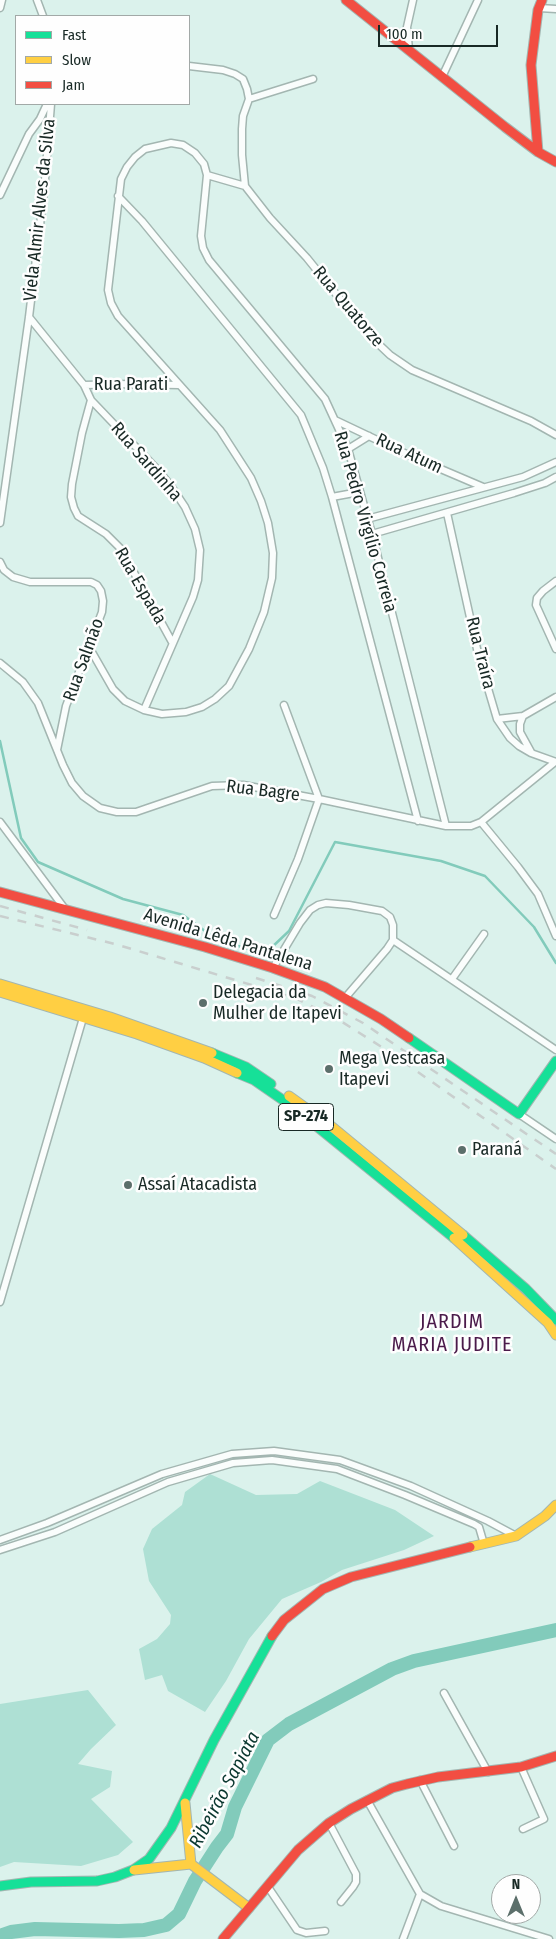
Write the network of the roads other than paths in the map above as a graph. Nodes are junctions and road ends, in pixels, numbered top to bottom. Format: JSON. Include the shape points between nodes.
{"nodes":[{"id":1,"x":2,"y":0,"type":"edge"},
{"id":2,"x":37,"y":0,"type":"edge"},
{"id":3,"x":346,"y":0,"type":"edge"},
{"id":4,"x":413,"y":0,"type":"edge"},
{"id":5,"x":478,"y":0,"type":"edge"},
{"id":6,"x":540,"y":4,"type":"edge"},
{"id":7,"x":0,"y":8,"type":"edge"},
{"id":8,"x":556,"y":9,"type":"edge"},
{"id":9,"x":43,"y":15,"type":"edge"},
{"id":10,"x":409,"y":50,"type":"junction"},
{"id":11,"x":190,"y":66,"type":"edge"},
{"id":12,"x":442,"y":76,"type":"junction"},
{"id":13,"x":313,"y":78,"type":"dead end"},
{"id":14,"x":248,"y":98,"type":"junction"},
{"id":15,"x":48,"y":105,"type":"edge"},
{"id":16,"x":49,"y":105,"type":"edge"},
{"id":17,"x":538,"y":152,"type":"junction"},
{"id":18,"x":556,"y":162,"type":"edge"},
{"id":19,"x":207,"y":175,"type":"junction"},
{"id":20,"x":245,"y":186,"type":"junction"},
{"id":21,"x":0,"y":194,"type":"edge"},
{"id":22,"x":118,"y":196,"type":"junction"},
{"id":23,"x":29,"y":317,"type":"junction"},
{"id":24,"x":84,"y":385,"type":"junction"},
{"id":25,"x":179,"y":385,"type":"junction"},
{"id":26,"x":91,"y":400,"type":"junction"},
{"id":27,"x":335,"y":420,"type":"junction"},
{"id":28,"x":556,"y":435,"type":"edge"},
{"id":29,"x":369,"y":436,"type":"junction"},
{"id":30,"x":348,"y":449,"type":"junction"},
{"id":31,"x":556,"y":462,"type":"edge"},
{"id":32,"x":556,"y":477,"type":"edge"},
{"id":33,"x":483,"y":487,"type":"junction"},
{"id":34,"x":359,"y":492,"type":"junction"},
{"id":35,"x":332,"y":497,"type":"junction"},
{"id":36,"x":448,"y":513,"type":"junction"},
{"id":37,"x":367,"y":519,"type":"junction"},
{"id":38,"x":0,"y":524,"type":"edge"},
{"id":39,"x":372,"y":534,"type":"junction"},
{"id":40,"x":0,"y":562,"type":"edge"},
{"id":41,"x":556,"y":580,"type":"edge"},
{"id":42,"x":172,"y":642,"type":"junction"},
{"id":43,"x":90,"y":647,"type":"junction"},
{"id":44,"x":556,"y":649,"type":"edge"},
{"id":45,"x":0,"y":663,"type":"edge"},
{"id":46,"x":556,"y":697,"type":"edge"},
{"id":47,"x":284,"y":706,"type":"dead end"},
{"id":48,"x":144,"y":710,"type":"junction"},
{"id":49,"x":523,"y":716,"type":"junction"},
{"id":50,"x":497,"y":719,"type":"junction"},
{"id":51,"x":56,"y":751,"type":"junction"},
{"id":52,"x":531,"y":753,"type":"junction"},
{"id":53,"x":556,"y":762,"type":"edge"},
{"id":54,"x":319,"y":799,"type":"junction"},
{"id":55,"x":418,"y":821,"type":"junction"},
{"id":56,"x":0,"y":822,"type":"edge"},
{"id":57,"x":481,"y":822,"type":"junction"},
{"id":58,"x":446,"y":826,"type":"junction"},
{"id":59,"x":0,"y":892,"type":"edge"},
{"id":60,"x":65,"y":910,"type":"junction"},
{"id":61,"x":274,"y":915,"type":"dead end"},
{"id":62,"x":484,"y":934,"type":"dead end"},
{"id":63,"x":556,"y":936,"type":"edge"},
{"id":64,"x":393,"y":940,"type":"junction"},
{"id":65,"x":273,"y":968,"type":"junction"},
{"id":66,"x":452,"y":979,"type":"junction"},
{"id":67,"x":0,"y":984,"type":"edge"},
{"id":68,"x":0,"y":992,"type":"edge"},
{"id":69,"x":345,"y":998,"type":"junction"},
{"id":70,"x":83,"y":1018,"type":"junction"},
{"id":71,"x":556,"y":1050,"type":"edge"},
{"id":72,"x":556,"y":1061,"type":"edge"},
{"id":73,"x":519,"y":1114,"type":"junction"},
{"id":74,"x":556,"y":1139,"type":"edge"},
{"id":75,"x":0,"y":1302,"type":"edge"},
{"id":76,"x":556,"y":1320,"type":"edge"},
{"id":77,"x":556,"y":1335,"type":"edge"},
{"id":78,"x":556,"y":1505,"type":"edge"},
{"id":79,"x":516,"y":1536,"type":"junction"},
{"id":80,"x":0,"y":1540,"type":"edge"},
{"id":81,"x":484,"y":1544,"type":"junction"},
{"id":82,"x":0,"y":1550,"type":"edge"},
{"id":83,"x":444,"y":1693,"type":"dead end"},
{"id":84,"x":556,"y":1756,"type":"edge"},
{"id":85,"x":521,"y":1767,"type":"junction"},
{"id":86,"x":488,"y":1772,"type":"junction"},
{"id":87,"x":420,"y":1780,"type":"junction"},
{"id":88,"x":367,"y":1800,"type":"junction"},
{"id":89,"x":185,"y":1801,"type":"junction"},
{"id":90,"x":330,"y":1823,"type":"junction"},
{"id":91,"x":523,"y":1829,"type":"dead end"},
{"id":92,"x":454,"y":1846,"type":"dead end"},
{"id":93,"x":192,"y":1865,"type":"junction"},
{"id":94,"x":133,"y":1870,"type":"junction"},
{"id":95,"x":0,"y":1886,"type":"edge"},
{"id":96,"x":268,"y":1887,"type":"junction"},
{"id":97,"x":420,"y":1894,"type":"junction"},
{"id":98,"x":341,"y":1902,"type":"dead end"},
{"id":99,"x":249,"y":1908,"type":"junction"},
{"id":100,"x":325,"y":1931,"type":"dead end"},
{"id":101,"x":223,"y":1939,"type":"edge"},
{"id":102,"x":403,"y":1939,"type":"edge"},
{"id":103,"x":549,"y":1939,"type":"edge"}],
"edges":[{"from":1,"to":7,"type":"street"},
{"from":2,"to":9,"type":"street"},
{"from":3,"to":10,"type":"main road"},
{"from":4,"to":10,"type":"street","via":[[407,28]]},
{"from":5,"to":12,"type":"street"},
{"from":6,"to":8,"type":"street"},
{"from":6,"to":17,"type":"main road","via":[[531,65]]},
{"from":10,"to":12,"type":"main road"},
{"from":11,"to":14,"type":"street","via":[[235,74],[243,79]]},
{"from":12,"to":17,"type":"main road"},
{"from":13,"to":14,"type":"street"},
{"from":14,"to":20,"type":"street","via":[[242,129]]},
{"from":15,"to":21,"type":"street","via":[[29,134]]},
{"from":16,"to":23,"type":"street","name":"Viela Almir Alves da Silva","via":[[44,192]]},
{"from":17,"to":18,"type":"main road"},
{"from":19,"to":20,"type":"street"},
{"from":19,"to":22,"type":"street","via":[[204,164],[183,145],[157,145],[135,157],[127,167]]},
{"from":19,"to":27,"type":"street","name":"Rua Pedro Virgílio Correia","via":[[202,248],[325,400]]},
{"from":20,"to":28,"type":"street","name":"Rua Quatorze","via":[[370,336],[390,355],[412,370]]},
{"from":22,"to":25,"type":"street","via":[[109,271],[111,303],[118,316]]},
{"from":22,"to":35,"type":"street","name":"Rua Pedro Virgílio Correia","via":[[301,415],[324,468]]},
{"from":23,"to":24,"type":"street","name":"Rua Sardinha"},
{"from":23,"to":38,"type":"street"},
{"from":24,"to":25,"type":"street","name":"Rua Parati"},
{"from":24,"to":26,"type":"street","name":"Rua Sardinha"},
{"from":25,"to":48,"type":"street","via":[[220,430],[251,478],[268,523],[273,554],[272,578],[264,612],[229,686],[202,707],[186,712],[162,714]]},
{"from":26,"to":42,"type":"street","name":"Rua Espada","via":[[72,484],[74,508],[78,516],[106,534],[121,550]]},
{"from":26,"to":42,"type":"street","name":"Rua Sardinha","via":[[161,474],[185,507],[195,528],[200,550],[198,580]]},
{"from":27,"to":29,"type":"street","name":"Rua Atum"},
{"from":27,"to":30,"type":"street","name":"Rua Pedro Virgílio Correia"},
{"from":29,"to":30,"type":"street"},
{"from":29,"to":33,"type":"street","name":"Rua Atum"},
{"from":30,"to":34,"type":"street","name":"Rua Pedro Virgílio Correia"},
{"from":31,"to":33,"type":"street","via":[[523,477]]},
{"from":32,"to":36,"type":"street"},
{"from":33,"to":37,"type":"street"},
{"from":34,"to":35,"type":"street"},
{"from":34,"to":37,"type":"street","name":"Rua Pedro Virgílio Correia"},
{"from":35,"to":55,"type":"street","name":"Rua Pedro Virgílio Correia"},
{"from":36,"to":39,"type":"street"},
{"from":36,"to":50,"type":"street","name":"Rua Traíra","via":[[479,658]]},
{"from":37,"to":39,"type":"street","name":"Rua Pedro Virgílio Correia"},
{"from":39,"to":58,"type":"street","name":"Rua Pedro Virgílio Correia"},
{"from":40,"to":43,"type":"street","name":"Rua Salmão","via":[[13,577],[30,582],[81,581],[97,585],[103,601]]},
{"from":41,"to":44,"type":"street","via":[[537,598],[536,605]]},
{"from":42,"to":48,"type":"street","name":"Rua Sardinha"},
{"from":43,"to":48,"type":"street","via":[[113,689],[125,701]]},
{"from":43,"to":51,"type":"street","name":"Rua Salmão","via":[[66,706]]},
{"from":45,"to":51,"type":"street","name":"Rua Bagre","via":[[23,682],[38,703]]},
{"from":46,"to":49,"type":"street"},
{"from":47,"to":54,"type":"street"},
{"from":49,"to":50,"type":"street"},
{"from":49,"to":52,"type":"street","via":[[520,732]]},
{"from":50,"to":52,"type":"street","name":"Rua Traíra","via":[[510,738]]},
{"from":51,"to":54,"type":"street","name":"Rua Bagre","via":[[83,796],[100,808],[118,812],[136,812],[212,786],[226,785],[243,785]]},
{"from":52,"to":53,"type":"street","name":"Rua Traíra"},
{"from":53,"to":57,"type":"street","name":"Rua Bagre"},
{"from":54,"to":55,"type":"street","name":"Rua Bagre"},
{"from":54,"to":61,"type":"street"},
{"from":55,"to":58,"type":"street","name":"Rua Bagre"},
{"from":56,"to":60,"type":"street"},
{"from":57,"to":58,"type":"street","name":"Rua Bagre","via":[[471,826]]},
{"from":57,"to":63,"type":"street","via":[[538,894]]},
{"from":59,"to":60,"type":"main road","name":"Avenida Lêda Pantalena"},
{"from":60,"to":65,"type":"main road","name":"Avenida Lêda Pantalena"},
{"from":62,"to":66,"type":"street"},
{"from":64,"to":65,"type":"street","via":[[390,917],[382,911],[318,904],[300,923]]},
{"from":64,"to":66,"type":"street"},
{"from":64,"to":69,"type":"street"},
{"from":65,"to":69,"type":"main road","name":"Avenida Lêda Pantalena"},
{"from":66,"to":71,"type":"street"},
{"from":67,"to":76,"type":"main road","number":"SP-274","via":[[195,1046],[252,1070],[331,1126],[526,1289]]},
{"from":68,"to":70,"type":"main road","number":"SP-274"},
{"from":69,"to":73,"type":"main road","name":"Avenida Lêda Pantalena"},
{"from":70,"to":75,"type":"street"},
{"from":70,"to":77,"type":"main road","number":"SP-274","via":[[204,1058],[254,1080],[344,1147],[447,1233],[548,1323]]},
{"from":72,"to":73,"type":"main road"},
{"from":73,"to":74,"type":"street","name":"Avenida Lêda Pantalena"},
{"from":78,"to":79,"type":"main road"},
{"from":79,"to":80,"type":"street","via":[[411,1486],[340,1460],[274,1451],[232,1454],[162,1474]]},
{"from":79,"to":81,"type":"main road"},
{"from":81,"to":82,"type":"street","via":[[479,1528],[474,1524],[405,1495],[337,1469],[272,1460],[233,1463],[168,1482],[55,1532]]},
{"from":81,"to":89,"type":"main road","via":[[352,1577],[323,1589],[304,1602],[268,1641]]},
{"from":83,"to":86,"type":"street"},
{"from":84,"to":85,"type":"main road"},
{"from":85,"to":86,"type":"main road"},
{"from":85,"to":91,"type":"street","via":[[544,1819]]},
{"from":86,"to":87,"type":"main road"},
{"from":87,"to":88,"type":"main road"},
{"from":87,"to":92,"type":"street"},
{"from":88,"to":90,"type":"main road"},
{"from":88,"to":97,"type":"street"},
{"from":89,"to":93,"type":"main road"},
{"from":89,"to":94,"type":"main road","via":[[150,1859]]},
{"from":90,"to":96,"type":"main road","via":[[298,1850]]},
{"from":90,"to":98,"type":"street","via":[[356,1874],[356,1882]]},
{"from":93,"to":94,"type":"main road"},
{"from":93,"to":99,"type":"main road"},
{"from":94,"to":95,"type":"main road","via":[[97,1881]]},
{"from":96,"to":99,"type":"main road"},
{"from":96,"to":100,"type":"street","via":[[297,1930]]},
{"from":97,"to":102,"type":"street"},
{"from":97,"to":103,"type":"street","via":[[441,1906]]},
{"from":99,"to":101,"type":"main road"}]}
